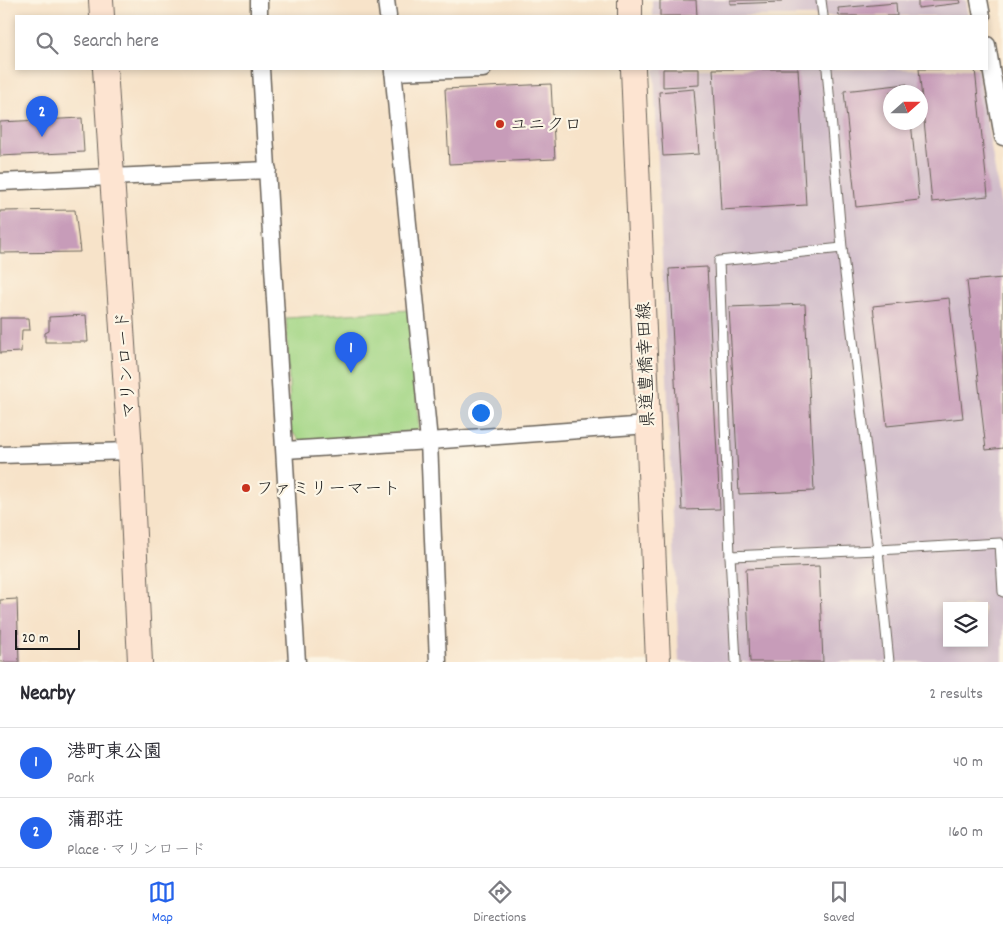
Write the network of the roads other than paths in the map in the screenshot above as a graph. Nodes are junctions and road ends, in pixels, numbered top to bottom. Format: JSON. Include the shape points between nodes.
{"nodes":[{"id":1,"x":101,"y":0,"type":"edge"},
{"id":2,"x":258,"y":0,"type":"edge"},
{"id":3,"x":386,"y":0,"type":"edge"},
{"id":4,"x":630,"y":0,"type":"edge"},
{"id":5,"x":821,"y":0,"type":"edge"},
{"id":6,"x":979,"y":0,"type":"edge"},
{"id":7,"x":102,"y":15,"type":"edge"},
{"id":8,"x":259,"y":15,"type":"edge"},
{"id":9,"x":388,"y":15,"type":"edge"},
{"id":10,"x":630,"y":15,"type":"edge"},
{"id":11,"x":823,"y":15,"type":"edge"},
{"id":12,"x":982,"y":15,"type":"edge"},
{"id":13,"x":988,"y":51,"type":"edge"},
{"id":14,"x":105,"y":70,"type":"edge"},
{"id":15,"x":261,"y":70,"type":"edge"},
{"id":16,"x":393,"y":70,"type":"edge"},
{"id":17,"x":633,"y":70,"type":"edge"},
{"id":18,"x":827,"y":70,"type":"edge"},
{"id":19,"x":1003,"y":137,"type":"edge"},
{"id":20,"x":268,"y":170,"type":"junction"},
{"id":21,"x":112,"y":177,"type":"junction"},
{"id":22,"x":0,"y":182,"type":"edge"},
{"id":23,"x":842,"y":248,"type":"junction"},
{"id":24,"x":648,"y":425,"type":"junction"},
{"id":25,"x":429,"y":441,"type":"junction"},
{"id":26,"x":285,"y":450,"type":"junction"},
{"id":27,"x":130,"y":451,"type":"junction"},
{"id":28,"x":0,"y":455,"type":"edge"},
{"id":29,"x":878,"y":550,"type":"junction"},
{"id":30,"x":730,"y":556,"type":"junction"},
{"id":31,"x":1003,"y":592,"type":"edge"},
{"id":32,"x":140,"y":662,"type":"edge"},
{"id":33,"x":297,"y":662,"type":"edge"},
{"id":34,"x":438,"y":662,"type":"edge"},
{"id":35,"x":658,"y":662,"type":"edge"},
{"id":36,"x":736,"y":662,"type":"edge"},
{"id":37,"x":889,"y":662,"type":"edge"}],
"edges":[{"from":1,"to":7,"type":"street"},
{"from":2,"to":8,"type":"street"},
{"from":3,"to":9,"type":"street"},
{"from":4,"to":10,"type":"street"},
{"from":5,"to":11,"type":"lane"},
{"from":6,"to":12,"type":"street"},
{"from":13,"to":19,"type":"street"},
{"from":14,"to":21,"type":"street","name":"マリンロード"},
{"from":15,"to":20,"type":"street"},
{"from":16,"to":25,"type":"street"},
{"from":17,"to":24,"type":"street","name":"県道豊橋幸田線"},
{"from":18,"to":23,"type":"lane"},
{"from":20,"to":21,"type":"street"},
{"from":20,"to":26,"type":"street"},
{"from":21,"to":22,"type":"street"},
{"from":21,"to":27,"type":"street","name":"マリンロード"},
{"from":23,"to":29,"type":"lane"},
{"from":23,"to":30,"type":"lane","via":[[719,261]]},
{"from":24,"to":25,"type":"street"},
{"from":24,"to":35,"type":"street","name":"県道豊橋幸田線"},
{"from":25,"to":26,"type":"street"},
{"from":25,"to":34,"type":"street"},
{"from":26,"to":33,"type":"street"},
{"from":27,"to":28,"type":"street"},
{"from":27,"to":32,"type":"street","name":"マリンロード"},
{"from":29,"to":30,"type":"lane"},
{"from":29,"to":31,"type":"lane","via":[[1000,543]]},
{"from":29,"to":37,"type":"lane"},
{"from":30,"to":36,"type":"lane"}]}
